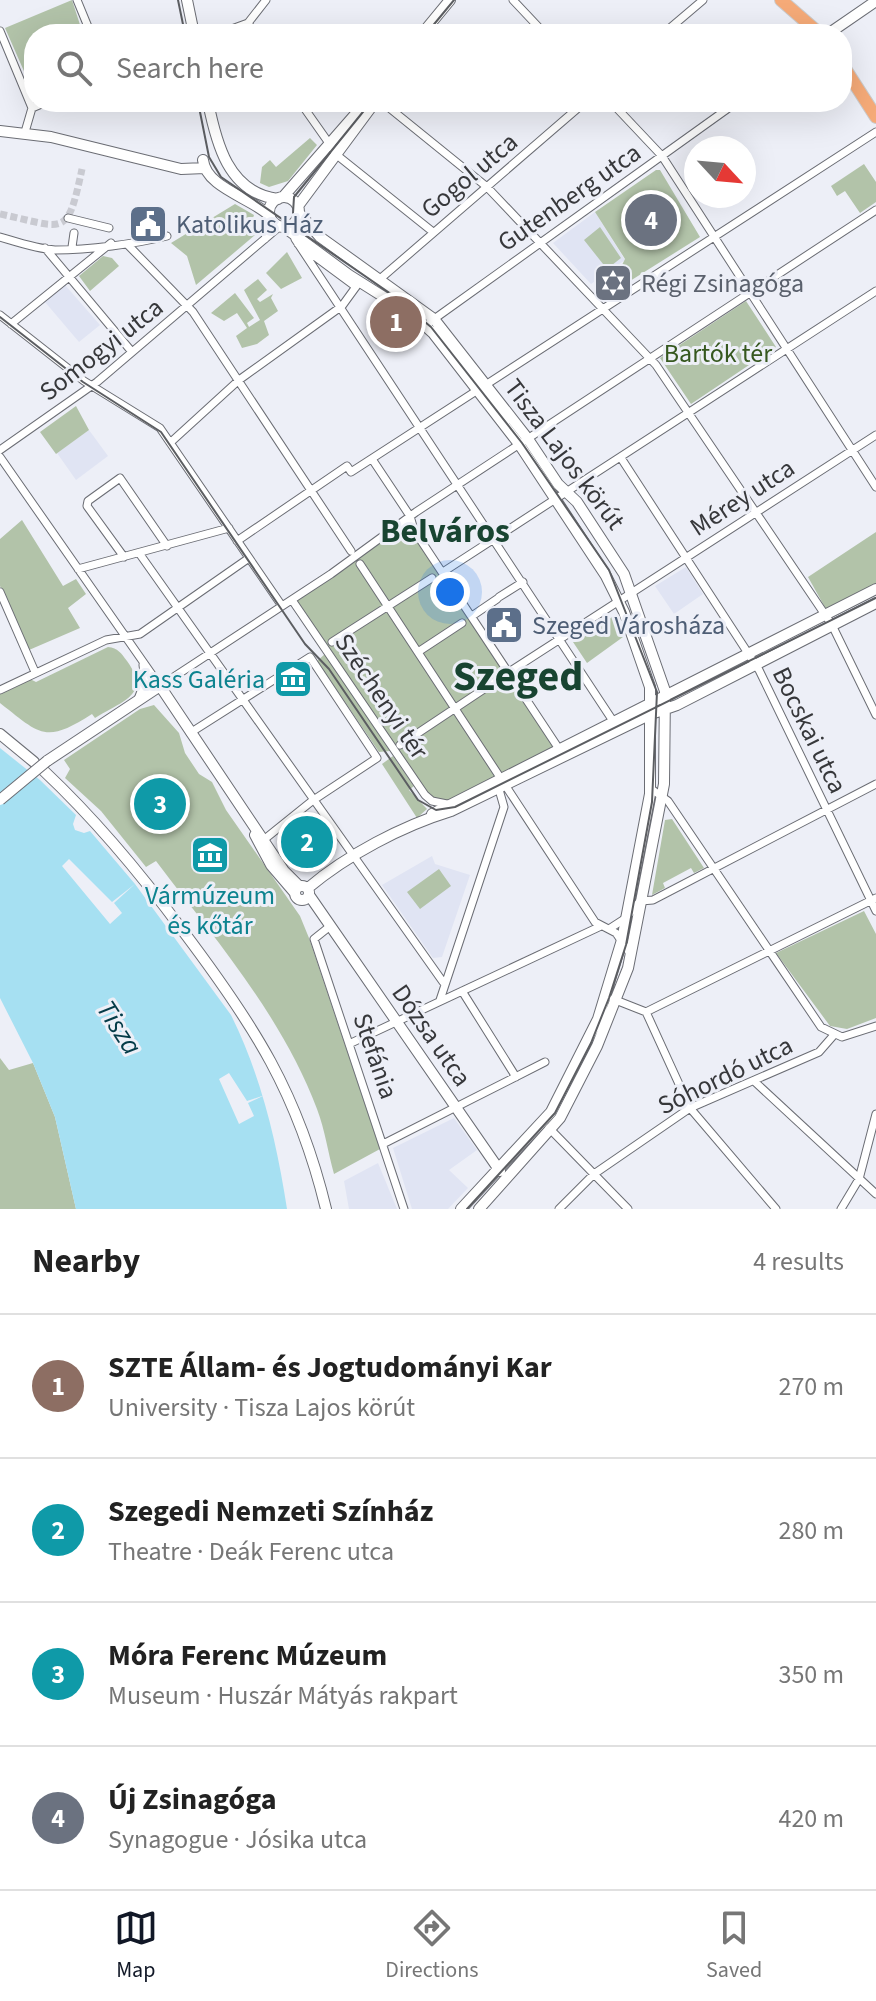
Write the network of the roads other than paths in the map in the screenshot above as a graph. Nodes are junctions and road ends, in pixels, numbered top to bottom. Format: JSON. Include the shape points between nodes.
{"nodes":[{"id":1,"x":77,"y":0,"type":"edge"},
{"id":2,"x":187,"y":0,"type":"edge"},
{"id":3,"x":266,"y":0,"type":"edge"},
{"id":4,"x":450,"y":0,"type":"edge"},
{"id":5,"x":458,"y":0,"type":"edge"},
{"id":6,"x":513,"y":0,"type":"edge"},
{"id":7,"x":703,"y":0,"type":"edge"},
{"id":8,"x":781,"y":0,"type":"edge"},
{"id":9,"x":876,"y":1,"type":"edge"},
{"id":10,"x":248,"y":23,"type":"edge"},
{"id":11,"x":87,"y":24,"type":"edge"},
{"id":12,"x":192,"y":24,"type":"edge"},
{"id":13,"x":430,"y":24,"type":"edge"},
{"id":14,"x":439,"y":24,"type":"edge"},
{"id":15,"x":536,"y":24,"type":"edge"},
{"id":16,"x":675,"y":24,"type":"edge"},
{"id":17,"x":809,"y":24,"type":"edge"},
{"id":18,"x":843,"y":24,"type":"edge"},
{"id":19,"x":0,"y":31,"type":"edge"},
{"id":20,"x":852,"y":80,"type":"edge"},
{"id":21,"x":24,"y":89,"type":"edge"},
{"id":22,"x":31,"y":112,"type":"edge"},
{"id":23,"x":210,"y":112,"type":"edge"},
{"id":24,"x":307,"y":112,"type":"edge"},
{"id":25,"x":359,"y":112,"type":"edge"},
{"id":26,"x":366,"y":112,"type":"edge"},
{"id":27,"x":394,"y":112,"type":"edge"},
{"id":28,"x":573,"y":112,"type":"edge"},
{"id":29,"x":620,"y":112,"type":"edge"},
{"id":30,"x":723,"y":112,"type":"edge"},
{"id":31,"x":876,"y":117,"type":"edge"},
{"id":32,"x":0,"y":131,"type":"edge"},
{"id":33,"x":25,"y":132,"type":"junction"},
{"id":34,"x":876,"y":132,"type":"edge"},
{"id":35,"x":332,"y":149,"type":"junction"},
{"id":36,"x":219,"y":155,"type":"junction"},
{"id":37,"x":662,"y":156,"type":"junction"},
{"id":38,"x":206,"y":167,"type":"junction"},
{"id":39,"x":487,"y":187,"type":"junction"},
{"id":40,"x":281,"y":198,"type":"junction"},
{"id":41,"x":298,"y":210,"type":"junction"},
{"id":42,"x":876,"y":210,"type":"edge"},
{"id":43,"x":270,"y":217,"type":"junction"},
{"id":44,"x":68,"y":218,"type":"dead end"},
{"id":45,"x":282,"y":227,"type":"junction"},
{"id":46,"x":109,"y":228,"type":"dead end"},
{"id":47,"x":433,"y":232,"type":"junction"},
{"id":48,"x":74,"y":233,"type":"dead end"},
{"id":49,"x":167,"y":236,"type":"dead end"},
{"id":50,"x":0,"y":237,"type":"edge"},
{"id":51,"x":714,"y":238,"type":"junction"},
{"id":52,"x":540,"y":241,"type":"junction"},
{"id":53,"x":111,"y":243,"type":"junction"},
{"id":54,"x":262,"y":244,"type":"junction"},
{"id":55,"x":128,"y":245,"type":"junction"},
{"id":56,"x":41,"y":247,"type":"junction"},
{"id":57,"x":72,"y":247,"type":"junction"},
{"id":58,"x":68,"y":278,"type":"junction"},
{"id":59,"x":380,"y":279,"type":"junction"},
{"id":60,"x":876,"y":291,"type":"edge"},
{"id":61,"x":750,"y":294,"type":"junction"},
{"id":62,"x":187,"y":306,"type":"junction"},
{"id":63,"x":339,"y":308,"type":"junction"},
{"id":64,"x":605,"y":308,"type":"junction"},
{"id":65,"x":0,"y":315,"type":"edge"},
{"id":66,"x":430,"y":322,"type":"junction"},
{"id":67,"x":11,"y":324,"type":"junction"},
{"id":68,"x":786,"y":350,"type":"junction"},
{"id":69,"x":132,"y":352,"type":"junction"},
{"id":70,"x":650,"y":359,"type":"junction"},
{"id":71,"x":239,"y":380,"type":"junction"},
{"id":72,"x":92,"y":385,"type":"junction"},
{"id":73,"x":481,"y":387,"type":"junction"},
{"id":74,"x":688,"y":414,"type":"junction"},
{"id":75,"x":421,"y":427,"type":"junction"},
{"id":76,"x":876,"y":435,"type":"edge"},
{"id":77,"x":171,"y":442,"type":"junction"},
{"id":78,"x":523,"y":442,"type":"junction"},
{"id":79,"x":0,"y":450,"type":"edge"},
{"id":80,"x":852,"y":450,"type":"junction"},
{"id":81,"x":0,"y":457,"type":"edge"},
{"id":82,"x":621,"y":458,"type":"junction"},
{"id":83,"x":372,"y":459,"type":"junction"},
{"id":84,"x":459,"y":484,"type":"junction"},
{"id":85,"x":876,"y":487,"type":"edge"},
{"id":86,"x":311,"y":490,"type":"junction"},
{"id":87,"x":561,"y":496,"type":"junction"},
{"id":88,"x":755,"y":512,"type":"junction"},
{"id":89,"x":410,"y":516,"type":"junction"},
{"id":90,"x":229,"y":528,"type":"junction"},
{"id":91,"x":397,"y":529,"type":"junction"},
{"id":92,"x":418,"y":535,"type":"junction"},
{"id":93,"x":495,"y":539,"type":"junction"},
{"id":94,"x":237,"y":541,"type":"junction"},
{"id":95,"x":167,"y":546,"type":"junction"},
{"id":96,"x":351,"y":551,"type":"dead end"},
{"id":97,"x":139,"y":553,"type":"junction"},
{"id":98,"x":124,"y":557,"type":"junction"},
{"id":99,"x":687,"y":557,"type":"junction"},
{"id":100,"x":249,"y":558,"type":"junction"},
{"id":101,"x":360,"y":564,"type":"dead end"},
{"id":102,"x":78,"y":569,"type":"junction"},
{"id":103,"x":443,"y":572,"type":"junction"},
{"id":104,"x":432,"y":578,"type":"dead end"},
{"id":105,"x":523,"y":582,"type":"junction"},
{"id":106,"x":876,"y":589,"type":"edge"},
{"id":107,"x":0,"y":592,"type":"edge"},
{"id":108,"x":630,"y":594,"type":"junction"},
{"id":109,"x":292,"y":600,"type":"junction"},
{"id":110,"x":618,"y":601,"type":"junction"},
{"id":111,"x":876,"y":603,"type":"edge"},
{"id":112,"x":282,"y":606,"type":"junction"},
{"id":113,"x":389,"y":607,"type":"junction"},
{"id":114,"x":178,"y":608,"type":"junction"},
{"id":115,"x":824,"y":615,"type":"junction"},
{"id":116,"x":472,"y":616,"type":"junction"},
{"id":117,"x":462,"y":623,"type":"dead end"},
{"id":118,"x":832,"y":625,"type":"junction"},
{"id":119,"x":124,"y":638,"type":"junction"},
{"id":120,"x":560,"y":639,"type":"junction"},
{"id":121,"x":332,"y":642,"type":"dead end"},
{"id":122,"x":418,"y":652,"type":"junction"},
{"id":123,"x":210,"y":653,"type":"junction"},
{"id":124,"x":748,"y":654,"type":"junction"},
{"id":125,"x":142,"y":663,"type":"junction"},
{"id":126,"x":755,"y":664,"type":"junction"},
{"id":127,"x":35,"y":672,"type":"junction"},
{"id":128,"x":509,"y":672,"type":"junction"},
{"id":129,"x":499,"y":679,"type":"dead end"},
{"id":130,"x":160,"y":686,"type":"junction"},
{"id":131,"x":0,"y":690,"type":"edge"},
{"id":132,"x":665,"y":693,"type":"junction"},
{"id":133,"x":243,"y":699,"type":"junction"},
{"id":134,"x":134,"y":703,"type":"junction"},
{"id":135,"x":455,"y":708,"type":"junction"},
{"id":136,"x":651,"y":708,"type":"junction"},
{"id":137,"x":667,"y":708,"type":"junction"},
{"id":138,"x":876,"y":715,"type":"edge"},
{"id":139,"x":616,"y":726,"type":"junction"},
{"id":140,"x":190,"y":733,"type":"junction"},
{"id":141,"x":0,"y":734,"type":"edge"},
{"id":142,"x":400,"y":745,"type":"dead end"},
{"id":143,"x":561,"y":752,"type":"junction"},
{"id":144,"x":34,"y":762,"type":"dead end"},
{"id":145,"x":44,"y":771,"type":"dead end"},
{"id":146,"x":500,"y":783,"type":"junction"},
{"id":147,"x":876,"y":784,"type":"edge"},
{"id":148,"x":650,"y":788,"type":"junction"},
{"id":149,"x":662,"y":795,"type":"junction"},
{"id":150,"x":0,"y":800,"type":"edge"},
{"id":151,"x":312,"y":801,"type":"junction"},
{"id":152,"x":432,"y":801,"type":"junction"},
{"id":153,"x":447,"y":804,"type":"junction"},
{"id":154,"x":519,"y":805,"type":"junction"},
{"id":155,"x":504,"y":807,"type":"junction"},
{"id":156,"x":827,"y":810,"type":"junction"},
{"id":157,"x":427,"y":818,"type":"junction"},
{"id":158,"x":266,"y":838,"type":"dead end"},
{"id":159,"x":354,"y":857,"type":"junction"},
{"id":160,"x":713,"y":868,"type":"junction"},
{"id":161,"x":303,"y":892,"type":"junction"},
{"id":162,"x":631,"y":894,"type":"junction"},
{"id":163,"x":873,"y":899,"type":"edge"},
{"id":164,"x":641,"y":901,"type":"junction"},
{"id":165,"x":876,"y":911,"type":"edge"},
{"id":166,"x":626,"y":918,"type":"junction"},
{"id":167,"x":328,"y":926,"type":"junction"},
{"id":168,"x":605,"y":927,"type":"junction"},
{"id":169,"x":636,"y":929,"type":"junction"},
{"id":170,"x":622,"y":940,"type":"junction"},
{"id":171,"x":769,"y":952,"type":"junction"},
{"id":172,"x":631,"y":956,"type":"junction"},
{"id":173,"x":443,"y":982,"type":"junction"},
{"id":174,"x":462,"y":991,"type":"junction"},
{"id":175,"x":605,"y":996,"type":"junction"},
{"id":176,"x":440,"y":1000,"type":"junction"},
{"id":177,"x":616,"y":1001,"type":"junction"},
{"id":178,"x":646,"y":1012,"type":"junction"},
{"id":179,"x":396,"y":1023,"type":"junction"},
{"id":180,"x":876,"y":1026,"type":"edge"},
{"id":181,"x":833,"y":1036,"type":"junction"},
{"id":182,"x":349,"y":1044,"type":"junction"},
{"id":183,"x":545,"y":1062,"type":"dead end"},
{"id":184,"x":516,"y":1077,"type":"junction"},
{"id":185,"x":754,"y":1081,"type":"junction"},
{"id":186,"x":455,"y":1107,"type":"junction"},
{"id":187,"x":690,"y":1108,"type":"junction"},
{"id":188,"x":876,"y":1114,"type":"edge"},
{"id":189,"x":545,"y":1129,"type":"junction"},
{"id":190,"x":383,"y":1144,"type":"junction"},
{"id":191,"x":499,"y":1168,"type":"junction"},
{"id":192,"x":594,"y":1174,"type":"junction"},
{"id":193,"x":859,"y":1179,"type":"junction"},
{"id":194,"x":495,"y":1192,"type":"junction"},
{"id":195,"x":876,"y":1194,"type":"edge"},
{"id":196,"x":326,"y":1209,"type":"edge"},
{"id":197,"x":404,"y":1209,"type":"edge"},
{"id":198,"x":461,"y":1209,"type":"edge"},
{"id":199,"x":479,"y":1209,"type":"edge"},
{"id":200,"x":559,"y":1209,"type":"edge"},
{"id":201,"x":628,"y":1209,"type":"edge"},
{"id":202,"x":776,"y":1209,"type":"edge"},
{"id":203,"x":841,"y":1209,"type":"edge"}],
"edges":[{"from":1,"to":11,"type":"street"},
{"from":2,"to":12,"type":"street"},
{"from":3,"to":10,"type":"street"},
{"from":4,"to":13,"type":"street"},
{"from":5,"to":14,"type":"street"},
{"from":6,"to":15,"type":"street"},
{"from":7,"to":16,"type":"street"},
{"from":8,"to":17,"type":"main road"},
{"from":9,"to":18,"type":"street"},
{"from":19,"to":21,"type":"street"},
{"from":20,"to":31,"type":"main road"},
{"from":22,"to":33,"type":"street"},
{"from":23,"to":36,"type":"street"},
{"from":24,"to":35,"type":"street"},
{"from":25,"to":35,"type":"street"},
{"from":26,"to":35,"type":"street"},
{"from":27,"to":39,"type":"street"},
{"from":28,"to":39,"type":"street","name":"Gogol utca"},
{"from":29,"to":37,"type":"street"},
{"from":30,"to":37,"type":"street","name":"Gutenberg utca"},
{"from":32,"to":33,"type":"street"},
{"from":33,"to":38,"type":"street","via":[[181,169]]},
{"from":34,"to":51,"type":"street"},
{"from":35,"to":40,"type":"street"},
{"from":35,"to":41,"type":"street"},
{"from":35,"to":47,"type":"street"},
{"from":36,"to":38,"type":"street"},
{"from":36,"to":38,"type":"street","via":[[221,170]]},
{"from":36,"to":40,"type":"street","via":[[237,178],[266,196]]},
{"from":37,"to":51,"type":"street"},
{"from":37,"to":52,"type":"street","name":"Gutenberg utca"},
{"from":38,"to":43,"type":"street","via":[[225,188]]},
{"from":39,"to":47,"type":"street","name":"Gogol utca"},
{"from":39,"to":52,"type":"street"},
{"from":40,"to":41,"type":"street"},
{"from":40,"to":43,"type":"street","via":[[271,206]]},
{"from":41,"to":45,"type":"street","via":[[294,223]]},
{"from":41,"to":59,"type":"street","name":"Tisza Lajos körút","via":[[320,237]]},
{"from":42,"to":61,"type":"street"},
{"from":43,"to":45,"type":"street"},
{"from":43,"to":54,"type":"street"},
{"from":44,"to":46,"type":"street"},
{"from":45,"to":54,"type":"street","name":"Somogyi utca"},
{"from":45,"to":66,"type":"street","name":"Tisza Lajos körút"},
{"from":47,"to":59,"type":"street","name":"Gogol utca"},
{"from":48,"to":57,"type":"street"},
{"from":49,"to":55,"type":"street"},
{"from":50,"to":56,"type":"street"},
{"from":51,"to":61,"type":"street"},
{"from":51,"to":64,"type":"street"},
{"from":52,"to":64,"type":"street"},
{"from":52,"to":66,"type":"street","name":"Gutenberg utca"},
{"from":53,"to":55,"type":"street"},
{"from":53,"to":57,"type":"street"},
{"from":53,"to":58,"type":"street"},
{"from":54,"to":62,"type":"street","name":"Somogyi utca"},
{"from":55,"to":62,"type":"street"},
{"from":56,"to":57,"type":"street"},
{"from":56,"to":58,"type":"street"},
{"from":58,"to":67,"type":"street"},
{"from":58,"to":69,"type":"street"},
{"from":59,"to":66,"type":"street","name":"Tisza Lajos körút"},
{"from":60,"to":68,"type":"street"},
{"from":61,"to":68,"type":"street"},
{"from":61,"to":70,"type":"street"},
{"from":62,"to":69,"type":"street","name":"Somogyi utca"},
{"from":62,"to":71,"type":"street"},
{"from":63,"to":63,"type":"street","via":[[313,270],[295,239],[357,285]]},
{"from":63,"to":71,"type":"street"},
{"from":63,"to":75,"type":"street"},
{"from":64,"to":70,"type":"street"},
{"from":64,"to":73,"type":"street"},
{"from":65,"to":67,"type":"street"},
{"from":66,"to":73,"type":"street","name":"Tisza Lajos körút"},
{"from":67,"to":72,"type":"street"},
{"from":68,"to":74,"type":"street"},
{"from":68,"to":80,"type":"street"},
{"from":69,"to":72,"type":"street","name":"Somogyi utca"},
{"from":70,"to":74,"type":"street"},
{"from":70,"to":78,"type":"street"},
{"from":71,"to":77,"type":"street"},
{"from":71,"to":86,"type":"street"},
{"from":72,"to":77,"type":"street","via":[[155,424]]},
{"from":72,"to":79,"type":"street","name":"Somogyi utca"},
{"from":73,"to":75,"type":"street"},
{"from":73,"to":78,"type":"street","name":"Tisza Lajos körút"},
{"from":74,"to":82,"type":"street"},
{"from":74,"to":88,"type":"street"},
{"from":75,"to":83,"type":"street"},
{"from":75,"to":84,"type":"street"},
{"from":76,"to":80,"type":"street","name":"Mérey utca"},
{"from":77,"to":90,"type":"street"},
{"from":78,"to":84,"type":"street"},
{"from":78,"to":87,"type":"street","name":"Tisza Lajos körút"},
{"from":80,"to":85,"type":"street"},
{"from":80,"to":88,"type":"street","name":"Mérey utca"},
{"from":81,"to":102,"type":"street"},
{"from":82,"to":87,"type":"street"},
{"from":82,"to":99,"type":"street","name":"Bocskai utca"},
{"from":83,"to":86,"type":"street","via":[[351,472],[347,466]]},
{"from":83,"to":89,"type":"street"},
{"from":84,"to":89,"type":"street"},
{"from":84,"to":93,"type":"street"},
{"from":86,"to":94,"type":"street"},
{"from":86,"to":96,"type":"street"},
{"from":87,"to":93,"type":"street"},
{"from":87,"to":108,"type":"street","name":"Tisza Lajos körút","via":[[577,502],[620,566]]},
{"from":87,"to":110,"type":"street","name":"Tisza Lajos körút"},
{"from":88,"to":99,"type":"street","name":"Mérey utca"},
{"from":88,"to":115,"type":"street"},
{"from":89,"to":91,"type":"street"},
{"from":89,"to":92,"type":"street"},
{"from":90,"to":94,"type":"street"},
{"from":90,"to":95,"type":"street"},
{"from":91,"to":92,"type":"street"},
{"from":91,"to":109,"type":"street"},
{"from":92,"to":103,"type":"street"},
{"from":93,"to":103,"type":"street"},
{"from":93,"to":105,"type":"street"},
{"from":94,"to":100,"type":"street"},
{"from":95,"to":97,"type":"street"},
{"from":95,"to":98,"type":"street","via":[[120,478],[87,506]]},
{"from":97,"to":98,"type":"street"},
{"from":97,"to":114,"type":"street"},
{"from":98,"to":102,"type":"street"},
{"from":99,"to":108,"type":"street","name":"Mérey utca"},
{"from":99,"to":124,"type":"street","name":"Bocskai utca"},
{"from":100,"to":112,"type":"street"},
{"from":100,"to":114,"type":"street"},
{"from":101,"to":113,"type":"street","name":"Széchenyi tér"},
{"from":102,"to":119,"type":"street"},
{"from":103,"to":116,"type":"street"},
{"from":104,"to":113,"type":"street","name":"Széchenyi tér"},
{"from":105,"to":116,"type":"street"},
{"from":105,"to":120,"type":"street"},
{"from":106,"to":115,"type":"street"},
{"from":107,"to":127,"type":"street"},
{"from":108,"to":110,"type":"street","name":"Mérey utca"},
{"from":108,"to":132,"type":"street","name":"Tisza Lajos körút"},
{"from":109,"to":112,"type":"street"},
{"from":109,"to":152,"type":"street","name":"Széchenyi tér"},
{"from":110,"to":120,"type":"street","name":"Mérey utca"},
{"from":110,"to":136,"type":"street","name":"Tisza Lajos körút","via":[[650,687]]},
{"from":111,"to":118,"type":"street"},
{"from":112,"to":123,"type":"street"},
{"from":113,"to":121,"type":"street","name":"Széchenyi tér"},
{"from":113,"to":122,"type":"street","name":"Széchenyi tér"},
{"from":114,"to":119,"type":"street","via":[[140,634]]},
{"from":114,"to":123,"type":"street"},
{"from":115,"to":118,"type":"street"},
{"from":115,"to":124,"type":"street"},
{"from":116,"to":128,"type":"street"},
{"from":117,"to":122,"type":"street"},
{"from":118,"to":126,"type":"street"},
{"from":118,"to":138,"type":"street"},
{"from":119,"to":125,"type":"street"},
{"from":119,"to":127,"type":"street","via":[[106,640]]},
{"from":120,"to":128,"type":"street","name":"Mérey utca"},
{"from":120,"to":139,"type":"street"},
{"from":122,"to":135,"type":"street","name":"Széchenyi tér"},
{"from":123,"to":130,"type":"street"},
{"from":123,"to":133,"type":"street"},
{"from":124,"to":126,"type":"street","name":"Bocskai utca"},
{"from":124,"to":132,"type":"street"},
{"from":125,"to":130,"type":"street"},
{"from":125,"to":134,"type":"street","via":[[145,681]]},
{"from":126,"to":137,"type":"street"},
{"from":126,"to":156,"type":"street","name":"Bocskai utca"},
{"from":127,"to":131,"type":"street"},
{"from":128,"to":143,"type":"street"},
{"from":129,"to":135,"type":"street","name":"Széchenyi tér"},
{"from":130,"to":134,"type":"street"},
{"from":130,"to":140,"type":"street"},
{"from":132,"to":136,"type":"street"},
{"from":132,"to":137,"type":"street","name":"Tisza Lajos körút"},
{"from":133,"to":140,"type":"street"},
{"from":133,"to":151,"type":"street"},
{"from":133,"to":151,"type":"street","name":"Széchenyi tér","via":[[310,657],[377,758]]},
{"from":134,"to":150,"type":"street","bridge":true},
{"from":135,"to":142,"type":"street","name":"Széchenyi tér"},
{"from":135,"to":146,"type":"street","name":"Széchenyi tér"},
{"from":136,"to":137,"type":"street"},
{"from":136,"to":139,"type":"street"},
{"from":136,"to":148,"type":"street","name":"Tisza Lajos körút"},
{"from":137,"to":149,"type":"street","name":"Tisza Lajos körút"},
{"from":139,"to":143,"type":"street"},
{"from":140,"to":161,"type":"street","via":[[248,819],[271,865]]},
{"from":141,"to":144,"type":"street"},
{"from":143,"to":146,"type":"street"},
{"from":145,"to":196,"type":"street","via":[[142,876],[245,1013],[289,1093]]},
{"from":146,"to":153,"type":"street"},
{"from":146,"to":154,"type":"street","name":"Széchenyi tér"},
{"from":146,"to":155,"type":"street"},
{"from":146,"to":157,"type":"street"},
{"from":147,"to":156,"type":"street"},
{"from":148,"to":149,"type":"street"},
{"from":148,"to":162,"type":"street","name":"Tisza Lajos körút"},
{"from":149,"to":160,"type":"street"},
{"from":149,"to":164,"type":"street","name":"Tisza Lajos körút"},
{"from":151,"to":158,"type":"street"},
{"from":151,"to":159,"type":"street"},
{"from":152,"to":153,"type":"street"},
{"from":152,"to":157,"type":"street"},
{"from":153,"to":157,"type":"street"},
{"from":154,"to":155,"type":"street"},
{"from":154,"to":168,"type":"street","name":"Széchenyi tér"},
{"from":155,"to":173,"type":"street"},
{"from":156,"to":160,"type":"street"},
{"from":156,"to":163,"type":"street","name":"Bocskai utca"},
{"from":157,"to":159,"type":"street"},
{"from":159,"to":161,"type":"street"},
{"from":159,"to":173,"type":"street"},
{"from":160,"to":164,"type":"street","via":[[653,900]]},
{"from":160,"to":171,"type":"street"},
{"from":161,"to":167,"type":"street"},
{"from":162,"to":164,"type":"street"},
{"from":162,"to":166,"type":"street","name":"Tisza Lajos körút"},
{"from":163,"to":165,"type":"street","name":"Bocskai utca"},
{"from":163,"to":171,"type":"street"},
{"from":164,"to":166,"type":"street"},
{"from":164,"to":169,"type":"street","name":"Tisza Lajos körút"},
{"from":166,"to":168,"type":"street"},
{"from":166,"to":170,"type":"street","name":"Tisza Lajos körút"},
{"from":167,"to":179,"type":"street","name":"Dózsa utca"},
{"from":167,"to":182,"type":"street","name":"Stefánia","via":[[314,939]]},
{"from":168,"to":170,"type":"street","name":"Széchenyi tér"},
{"from":168,"to":174,"type":"street"},
{"from":169,"to":170,"type":"street"},
{"from":169,"to":172,"type":"street","name":"Tisza Lajos körút"},
{"from":170,"to":172,"type":"street"},
{"from":170,"to":175,"type":"street","name":"Tisza Lajos körút"},
{"from":171,"to":178,"type":"street"},
{"from":171,"to":181,"type":"street","via":[[821,1027]]},
{"from":172,"to":177,"type":"street","name":"Tisza Lajos körút"},
{"from":173,"to":176,"type":"street"},
{"from":174,"to":176,"type":"street"},
{"from":174,"to":184,"type":"street"},
{"from":175,"to":177,"type":"street"},
{"from":175,"to":189,"type":"street","name":"Tisza Lajos körút"},
{"from":176,"to":179,"type":"street"},
{"from":177,"to":178,"type":"street"},
{"from":177,"to":189,"type":"street","name":"Tisza Lajos körút","via":[[597,1046]]},
{"from":178,"to":187,"type":"street"},
{"from":179,"to":182,"type":"street"},
{"from":179,"to":186,"type":"street","name":"Dózsa utca"},
{"from":180,"to":181,"type":"street"},
{"from":181,"to":185,"type":"street","name":"Sóhordó utca","via":[[819,1052]]},
{"from":182,"to":190,"type":"street","name":"Stefánia"},
{"from":183,"to":184,"type":"street"},
{"from":184,"to":186,"type":"street"},
{"from":185,"to":187,"type":"street","name":"Sóhordó utca"},
{"from":185,"to":193,"type":"street"},
{"from":186,"to":190,"type":"street"},
{"from":186,"to":191,"type":"street","name":"Dózsa utca"},
{"from":187,"to":192,"type":"street","name":"Sóhordó utca"},
{"from":187,"to":202,"type":"street"},
{"from":188,"to":193,"type":"street"},
{"from":189,"to":191,"type":"street","name":"Tisza Lajos körút"},
{"from":189,"to":192,"type":"street"},
{"from":189,"to":194,"type":"street","name":"Tisza Lajos körút"},
{"from":190,"to":197,"type":"street","name":"Stefánia"},
{"from":191,"to":194,"type":"street"},
{"from":191,"to":198,"type":"street","name":"Tisza Lajos körút"},
{"from":192,"to":200,"type":"street","name":"Sóhordó utca"},
{"from":192,"to":201,"type":"street"},
{"from":193,"to":195,"type":"street"},
{"from":193,"to":203,"type":"street"},
{"from":194,"to":199,"type":"street","name":"Tisza Lajos körút"}]}
